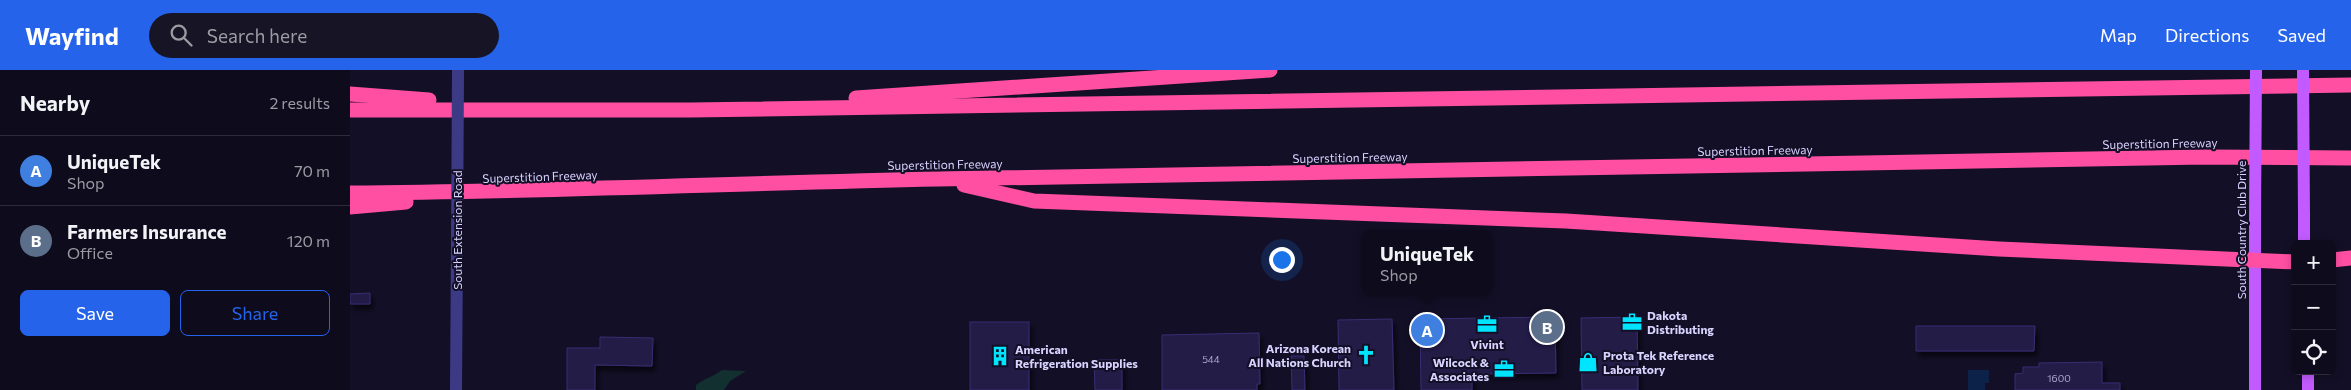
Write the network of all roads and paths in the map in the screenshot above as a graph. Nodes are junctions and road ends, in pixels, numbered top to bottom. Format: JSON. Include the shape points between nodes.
{"nodes":[{"id":1,"x":458,"y":70,"type":"edge"},
{"id":2,"x":1270,"y":70,"type":"edge"},
{"id":3,"x":2256,"y":70,"type":"edge"},
{"id":4,"x":2303,"y":70,"type":"edge"},
{"id":5,"x":2351,"y":85,"type":"edge"},
{"id":6,"x":350,"y":94,"type":"edge"},
{"id":7,"x":522,"y":108,"type":"junction"},
{"id":8,"x":350,"y":110,"type":"edge"},
{"id":9,"x":690,"y":110,"type":"junction"},
{"id":10,"x":2351,"y":158,"type":"edge"},
{"id":11,"x":938,"y":180,"type":"junction"},
{"id":12,"x":522,"y":192,"type":"junction"},
{"id":13,"x":350,"y":193,"type":"edge"},
{"id":14,"x":350,"y":207,"type":"edge"},
{"id":15,"x":2304,"y":240,"type":"edge"},
{"id":16,"x":2351,"y":258,"type":"edge"},
{"id":17,"x":2336,"y":260,"type":"edge"},
{"id":18,"x":2255,"y":262,"type":"junction"},
{"id":19,"x":2291,"y":262,"type":"edge"},
{"id":20,"x":2308,"y":375,"type":"edge"},
{"id":21,"x":456,"y":390,"type":"edge"},
{"id":22,"x":2256,"y":390,"type":"edge"},
{"id":23,"x":2308,"y":390,"type":"edge"}],
"edges":[{"from":1,"to":21,"type":"street","name":"South Extension Road","bridge":true},
{"from":2,"to":9,"type":"highway"},
{"from":3,"to":18,"type":"main road","name":"South Country Club Drive","bridge":true},
{"from":4,"to":15,"type":"main road","bridge":true},
{"from":5,"to":9,"type":"highway"},
{"from":6,"to":7,"type":"highway"},
{"from":7,"to":8,"type":"highway"},
{"from":7,"to":9,"type":"highway"},
{"from":10,"to":11,"type":"highway","name":"Superstition Freeway","via":[[2185,158]]},
{"from":11,"to":12,"type":"highway","name":"Superstition Freeway","via":[[746,183]]},
{"from":11,"to":18,"type":"highway","via":[[1034,201],[1566,221]]},
{"from":12,"to":13,"type":"highway","name":"Superstition Freeway"},
{"from":12,"to":14,"type":"highway"},
{"from":16,"to":17,"type":"highway"},
{"from":18,"to":19,"type":"highway"},
{"from":18,"to":22,"type":"main road","name":"South Country Club Drive"},
{"from":20,"to":23,"type":"main road"}]}
